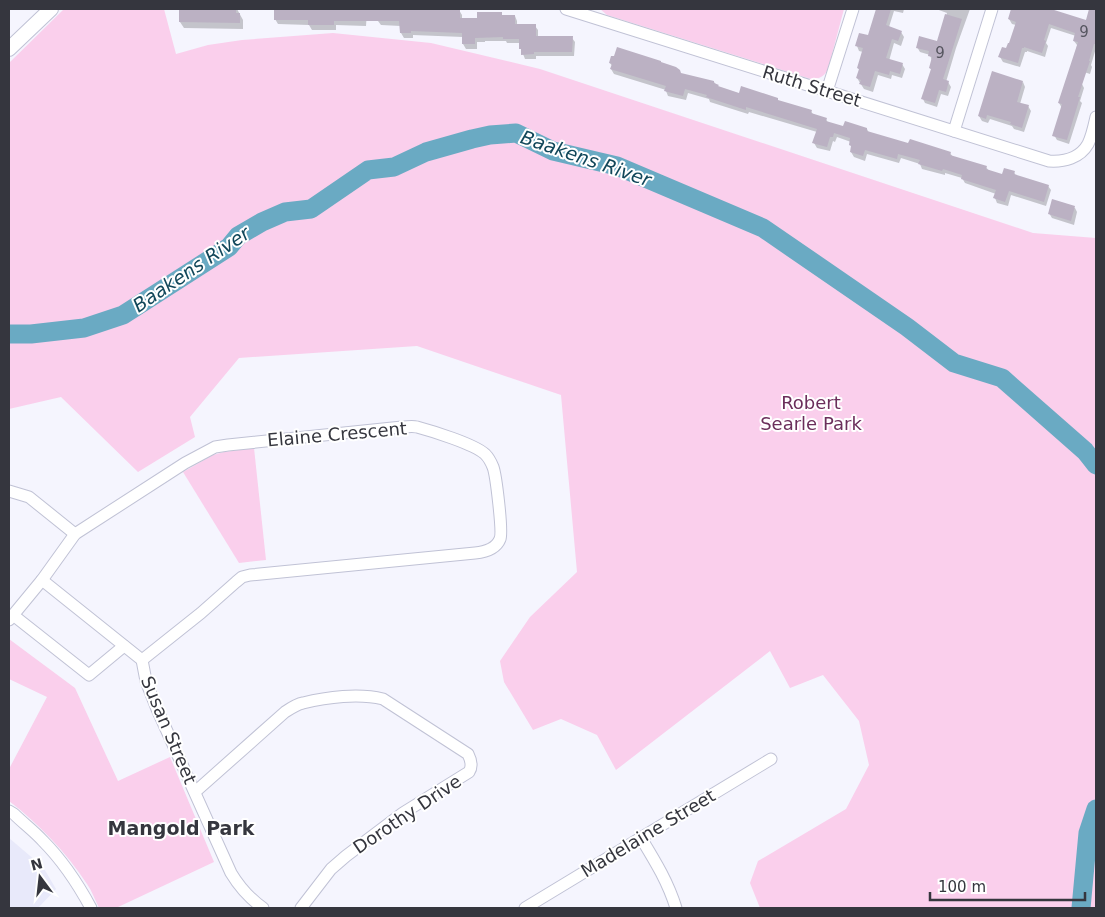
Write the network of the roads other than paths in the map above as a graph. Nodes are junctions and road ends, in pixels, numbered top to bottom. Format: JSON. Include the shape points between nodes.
{"nodes":[{"id":1,"x":51,"y":9,"type":"edge"},
{"id":2,"x":566,"y":9,"type":"edge"},
{"id":3,"x":853,"y":9,"type":"edge"},
{"id":4,"x":992,"y":9,"type":"edge"},
{"id":5,"x":590,"y":13,"type":"edge"},
{"id":6,"x":9,"y":49,"type":"edge"},
{"id":7,"x":827,"y":90,"type":"junction"},
{"id":8,"x":1096,"y":118,"type":"edge"},
{"id":9,"x":954,"y":131,"type":"junction"},
{"id":10,"x":9,"y":491,"type":"edge"},
{"id":11,"x":75,"y":534,"type":"junction"},
{"id":12,"x":42,"y":580,"type":"junction"},
{"id":13,"x":11,"y":617,"type":"edge"},
{"id":14,"x":124,"y":646,"type":"junction"},
{"id":15,"x":142,"y":660,"type":"junction"},
{"id":16,"x":770,"y":759,"type":"dead end"},
{"id":17,"x":195,"y":792,"type":"junction"},
{"id":18,"x":9,"y":811,"type":"edge"},
{"id":19,"x":640,"y":838,"type":"junction"},
{"id":20,"x":91,"y":908,"type":"edge"},
{"id":21,"x":263,"y":908,"type":"edge"},
{"id":22,"x":301,"y":908,"type":"edge"},
{"id":23,"x":525,"y":908,"type":"edge"},
{"id":24,"x":676,"y":908,"type":"edge"}],
"edges":[{"from":1,"to":6,"type":"street"},
{"from":2,"to":5,"type":"street","name":"Ruth Street"},
{"from":3,"to":7,"type":"street"},
{"from":4,"to":9,"type":"street"},
{"from":5,"to":7,"type":"street","name":"Ruth Street"},
{"from":7,"to":9,"type":"street","name":"Ruth Street"},
{"from":8,"to":9,"type":"street","name":"Ruth Street","via":[[1083,151],[1068,160],[1058,161]]},
{"from":10,"to":11,"type":"street","via":[[29,497]]},
{"from":11,"to":12,"type":"street","name":"Elaine Crescent"},
{"from":11,"to":15,"type":"street","name":"Elaine Crescent","via":[[215,447],[415,427],[470,445],[484,453],[494,468],[501,538],[487,551],[242,577]]},
{"from":12,"to":13,"type":"street","name":"Elaine Crescent"},
{"from":12,"to":14,"type":"street","name":"Susan Street"},
{"from":13,"to":14,"type":"street","via":[[89,675]]},
{"from":14,"to":15,"type":"street","name":"Susan Street"},
{"from":15,"to":17,"type":"street","name":"Susan Street","via":[[157,709]]},
{"from":16,"to":19,"type":"street","name":"Madelaine Street"},
{"from":17,"to":21,"type":"street","name":"Susan Street","via":[[231,873],[245,894]]},
{"from":17,"to":22,"type":"street","name":"Dorothy Drive","via":[[285,712],[302,703],[333,698],[371,696],[382,699],[464,751],[471,764],[466,774],[403,813],[346,856]]},
{"from":18,"to":20,"type":"street","via":[[44,841]]},
{"from":19,"to":23,"type":"street","name":"Madelaine Street"},
{"from":19,"to":24,"type":"street","via":[[663,875]]}]}
